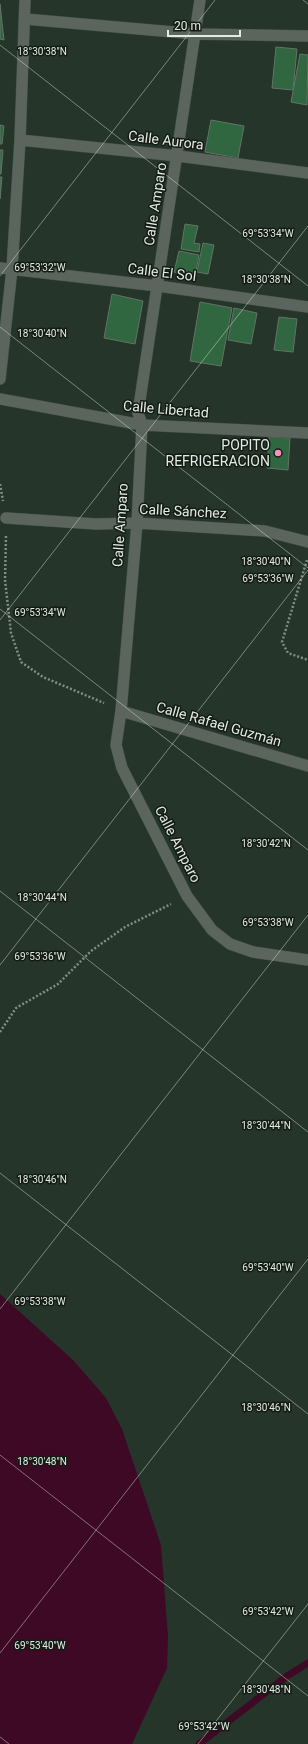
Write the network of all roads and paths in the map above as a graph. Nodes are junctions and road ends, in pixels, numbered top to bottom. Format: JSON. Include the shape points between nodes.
{"nodes":[{"id":1,"x":25,"y":0,"type":"edge"},
{"id":2,"x":200,"y":0,"type":"edge"},
{"id":3,"x":25,"y":19,"type":"junction"},
{"id":4,"x":196,"y":34,"type":"junction"},
{"id":5,"x":308,"y":36,"type":"edge"},
{"id":6,"x":20,"y":140,"type":"junction"},
{"id":7,"x":178,"y":156,"type":"junction"},
{"id":8,"x":308,"y":173,"type":"edge"},
{"id":9,"x":0,"y":268,"type":"edge"},
{"id":10,"x":12,"y":269,"type":"junction"},
{"id":11,"x":158,"y":286,"type":"junction"},
{"id":12,"x":308,"y":307,"type":"edge"},
{"id":13,"x":0,"y":379,"type":"edge"},
{"id":14,"x":0,"y":399,"type":"edge"},
{"id":15,"x":142,"y":425,"type":"junction"},
{"id":16,"x":308,"y":433,"type":"edge"},
{"id":17,"x":0,"y":484,"type":"edge"},
{"id":18,"x":6,"y":518,"type":"junction"},
{"id":19,"x":137,"y":523,"type":"junction"},
{"id":20,"x":308,"y":542,"type":"edge"},
{"id":21,"x":308,"y":557,"type":"edge"},
{"id":22,"x":308,"y":660,"type":"edge"},
{"id":23,"x":121,"y":711,"type":"junction"},
{"id":24,"x":308,"y":766,"type":"edge"},
{"id":25,"x":187,"y":896,"type":"junction"},
{"id":26,"x":308,"y":960,"type":"edge"},
{"id":27,"x":0,"y":1032,"type":"edge"}],
"edges":[{"from":1,"to":3,"type":"street"},
{"from":2,"to":4,"type":"street","name":"Calle Amparo"},
{"from":3,"to":4,"type":"street"},
{"from":3,"to":6,"type":"street"},
{"from":4,"to":5,"type":"street"},
{"from":4,"to":7,"type":"street","name":"Calle Amparo"},
{"from":6,"to":7,"type":"street","name":"Calle Aurora"},
{"from":6,"to":10,"type":"street"},
{"from":7,"to":8,"type":"street","name":"Calle Aurora"},
{"from":7,"to":11,"type":"street","name":"Calle Amparo"},
{"from":9,"to":10,"type":"street","name":"Calle El Sol"},
{"from":10,"to":11,"type":"street","name":"Calle El Sol"},
{"from":10,"to":13,"type":"street"},
{"from":11,"to":12,"type":"street","name":"Calle El Sol"},
{"from":11,"to":15,"type":"street","name":"Calle Amparo","via":[[138,413]]},
{"from":14,"to":15,"type":"street","name":"Calle Libertad"},
{"from":15,"to":16,"type":"street","name":"Calle Libertad"},
{"from":15,"to":19,"type":"street","name":"Calle Amparo"},
{"from":17,"to":18,"type":"path"},
{"from":18,"to":19,"type":"street","name":"Calle Sánchez","via":[[96,524]]},
{"from":18,"to":23,"type":"path","via":[[5,580],[11,633],[21,662],[43,677]]},
{"from":19,"to":20,"type":"street","name":"Calle Sánchez","via":[[265,531]]},
{"from":19,"to":23,"type":"street","name":"Calle Amparo"},
{"from":21,"to":22,"type":"path","via":[[282,642],[288,653]]},
{"from":23,"to":24,"type":"street","name":"Calle Rafael Guzmán"},
{"from":23,"to":25,"type":"street","name":"Calle Amparo","via":[[116,745],[122,768]]},
{"from":25,"to":26,"type":"street","name":"Calle Amparo","via":[[212,930],[230,944],[253,952]]},
{"from":25,"to":27,"type":"path","via":[[125,927],[91,951],[58,984],[16,1008]]}]}
